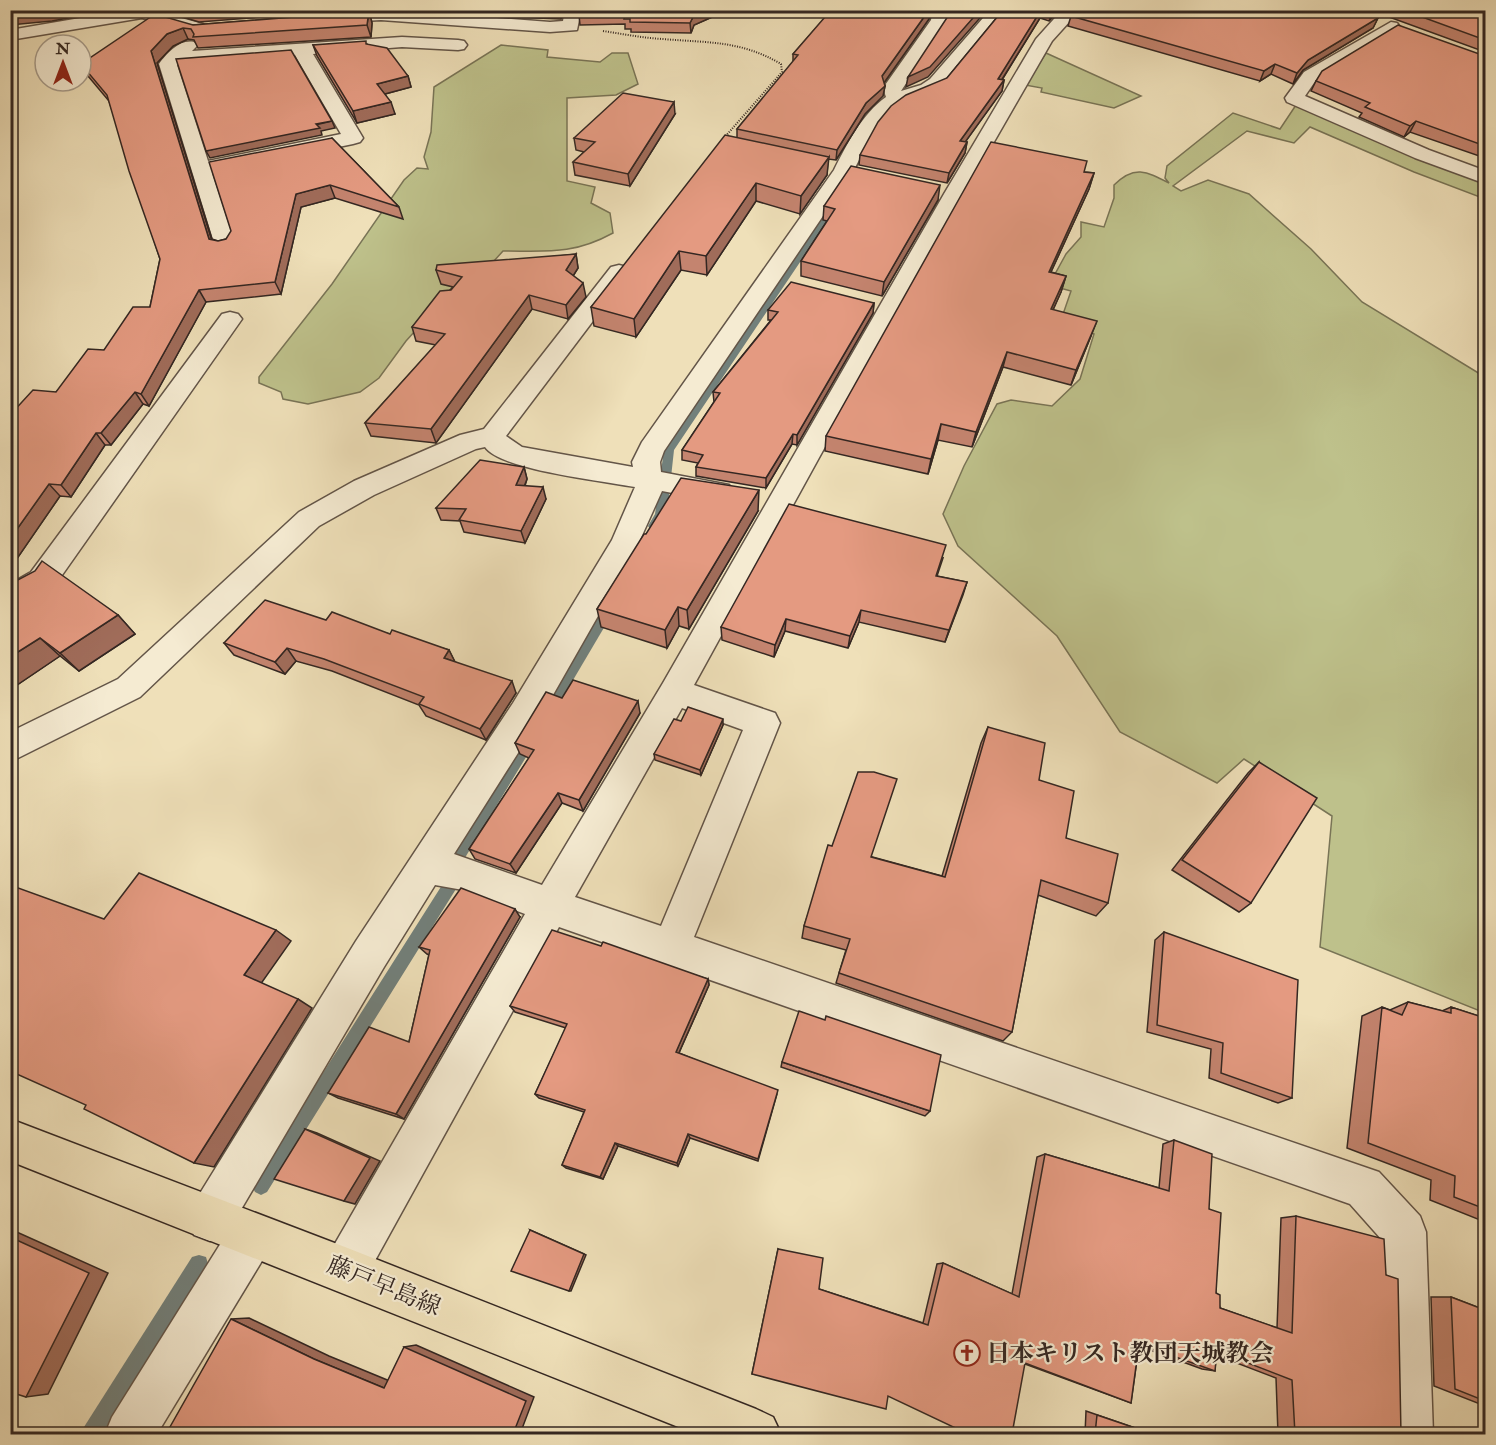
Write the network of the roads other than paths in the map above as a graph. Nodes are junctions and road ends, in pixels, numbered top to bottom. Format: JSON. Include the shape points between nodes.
{"nodes":[{"id":1,"x":942,"y":10,"type":"edge"},
{"id":2,"x":999,"y":10,"type":"edge"},
{"id":3,"x":1072,"y":10,"type":"edge"},
{"id":4,"x":141,"y":12,"type":"edge"},
{"id":5,"x":379,"y":13,"type":"edge"},
{"id":6,"x":572,"y":18,"type":"edge"},
{"id":7,"x":304,"y":20,"type":"edge"},
{"id":8,"x":1372,"y":20,"type":"edge"},
{"id":9,"x":1391,"y":27,"type":"junction"},
{"id":10,"x":1412,"y":34,"type":"edge"},
{"id":11,"x":10,"y":35,"type":"edge"},
{"id":12,"x":458,"y":45,"type":"dead end"},
{"id":13,"x":301,"y":49,"type":"junction"},
{"id":14,"x":176,"y":57,"type":"junction"},
{"id":15,"x":896,"y":99,"type":"junction"},
{"id":16,"x":201,"y":169,"type":"junction"},
{"id":17,"x":1485,"y":177,"type":"edge"},
{"id":18,"x":224,"y":244,"type":"edge"},
{"id":19,"x":632,"y":256,"type":"edge"},
{"id":20,"x":230,"y":319,"type":"dead end"},
{"id":21,"x":493,"y":436,"type":"junction"},
{"id":22,"x":660,"y":483,"type":"junction"},
{"id":23,"x":761,"y":499,"type":"junction"},
{"id":24,"x":10,"y":599,"type":"edge"},
{"id":25,"x":675,"y":692,"type":"junction"},
{"id":26,"x":10,"y":748,"type":"edge"},
{"id":27,"x":444,"y":869,"type":"junction"},
{"id":28,"x":550,"y":906,"type":"junction"},
{"id":29,"x":671,"y":948,"type":"junction"},
{"id":30,"x":10,"y":1140,"type":"edge"},
{"id":31,"x":210,"y":1219,"type":"junction"},
{"id":32,"x":252,"y":1236,"type":"junction"},
{"id":33,"x":345,"y":1270,"type":"junction"},
{"id":34,"x":129,"y":1434,"type":"edge"},
{"id":35,"x":756,"y":1434,"type":"edge"},
{"id":36,"x":1409,"y":1434,"type":"edge"}],
"edges":[{"from":1,"to":15,"type":"street","via":[[892,88]]},
{"from":2,"to":15,"type":"street","via":[[938,83]]},
{"from":3,"to":23,"type":"street","via":[[1045,39],[944,191]]},
{"from":4,"to":11,"type":"street"},
{"from":4,"to":14,"type":"street","via":[[203,28]]},
{"from":5,"to":6,"type":"street","via":[[513,26]]},
{"from":5,"to":7,"type":"street"},
{"from":8,"to":9,"type":"street"},
{"from":9,"to":10,"type":"street"},
{"from":9,"to":17,"type":"street","via":[[1310,76],[1294,98]]},
{"from":12,"to":13,"type":"street","via":[[402,42]]},
{"from":13,"to":14,"type":"street"},
{"from":13,"to":16,"type":"street","via":[[353,138]]},
{"from":14,"to":16,"type":"street","via":[[168,64]]},
{"from":15,"to":22,"type":"street","via":[[886,106],[857,145],[846,170],[778,280],[651,449],[646,462]]},
{"from":16,"to":18,"type":"street"},
{"from":19,"to":21,"type":"street"},
{"from":20,"to":24,"type":"street","via":[[42,580]]},
{"from":21,"to":22,"type":"street","via":[[500,448],[518,456]]},
{"from":21,"to":26,"type":"street","via":[[469,441],[364,488],[309,519],[129,688]]},
{"from":22,"to":23,"type":"street"},
{"from":22,"to":27,"type":"street","via":[[645,500],[625,543],[525,713]]},
{"from":23,"to":25,"type":"street"},
{"from":25,"to":28,"type":"street"},
{"from":25,"to":29,"type":"street","via":[[763,723]]},
{"from":27,"to":28,"type":"street"},
{"from":27,"to":31,"type":"street","via":[[370,954]]},
{"from":28,"to":29,"type":"street"},
{"from":28,"to":33,"type":"street"},
{"from":29,"to":36,"type":"street","via":[[1364,1187],[1404,1232]]},
{"from":30,"to":31,"type":"main road","name":"藤戸早島線"},
{"from":31,"to":32,"type":"main road","name":"藤戸早島線"},
{"from":32,"to":33,"type":"main road","name":"藤戸早島線"},
{"from":32,"to":34,"type":"street"},
{"from":33,"to":35,"type":"main road","name":"藤戸早島線"}]}
